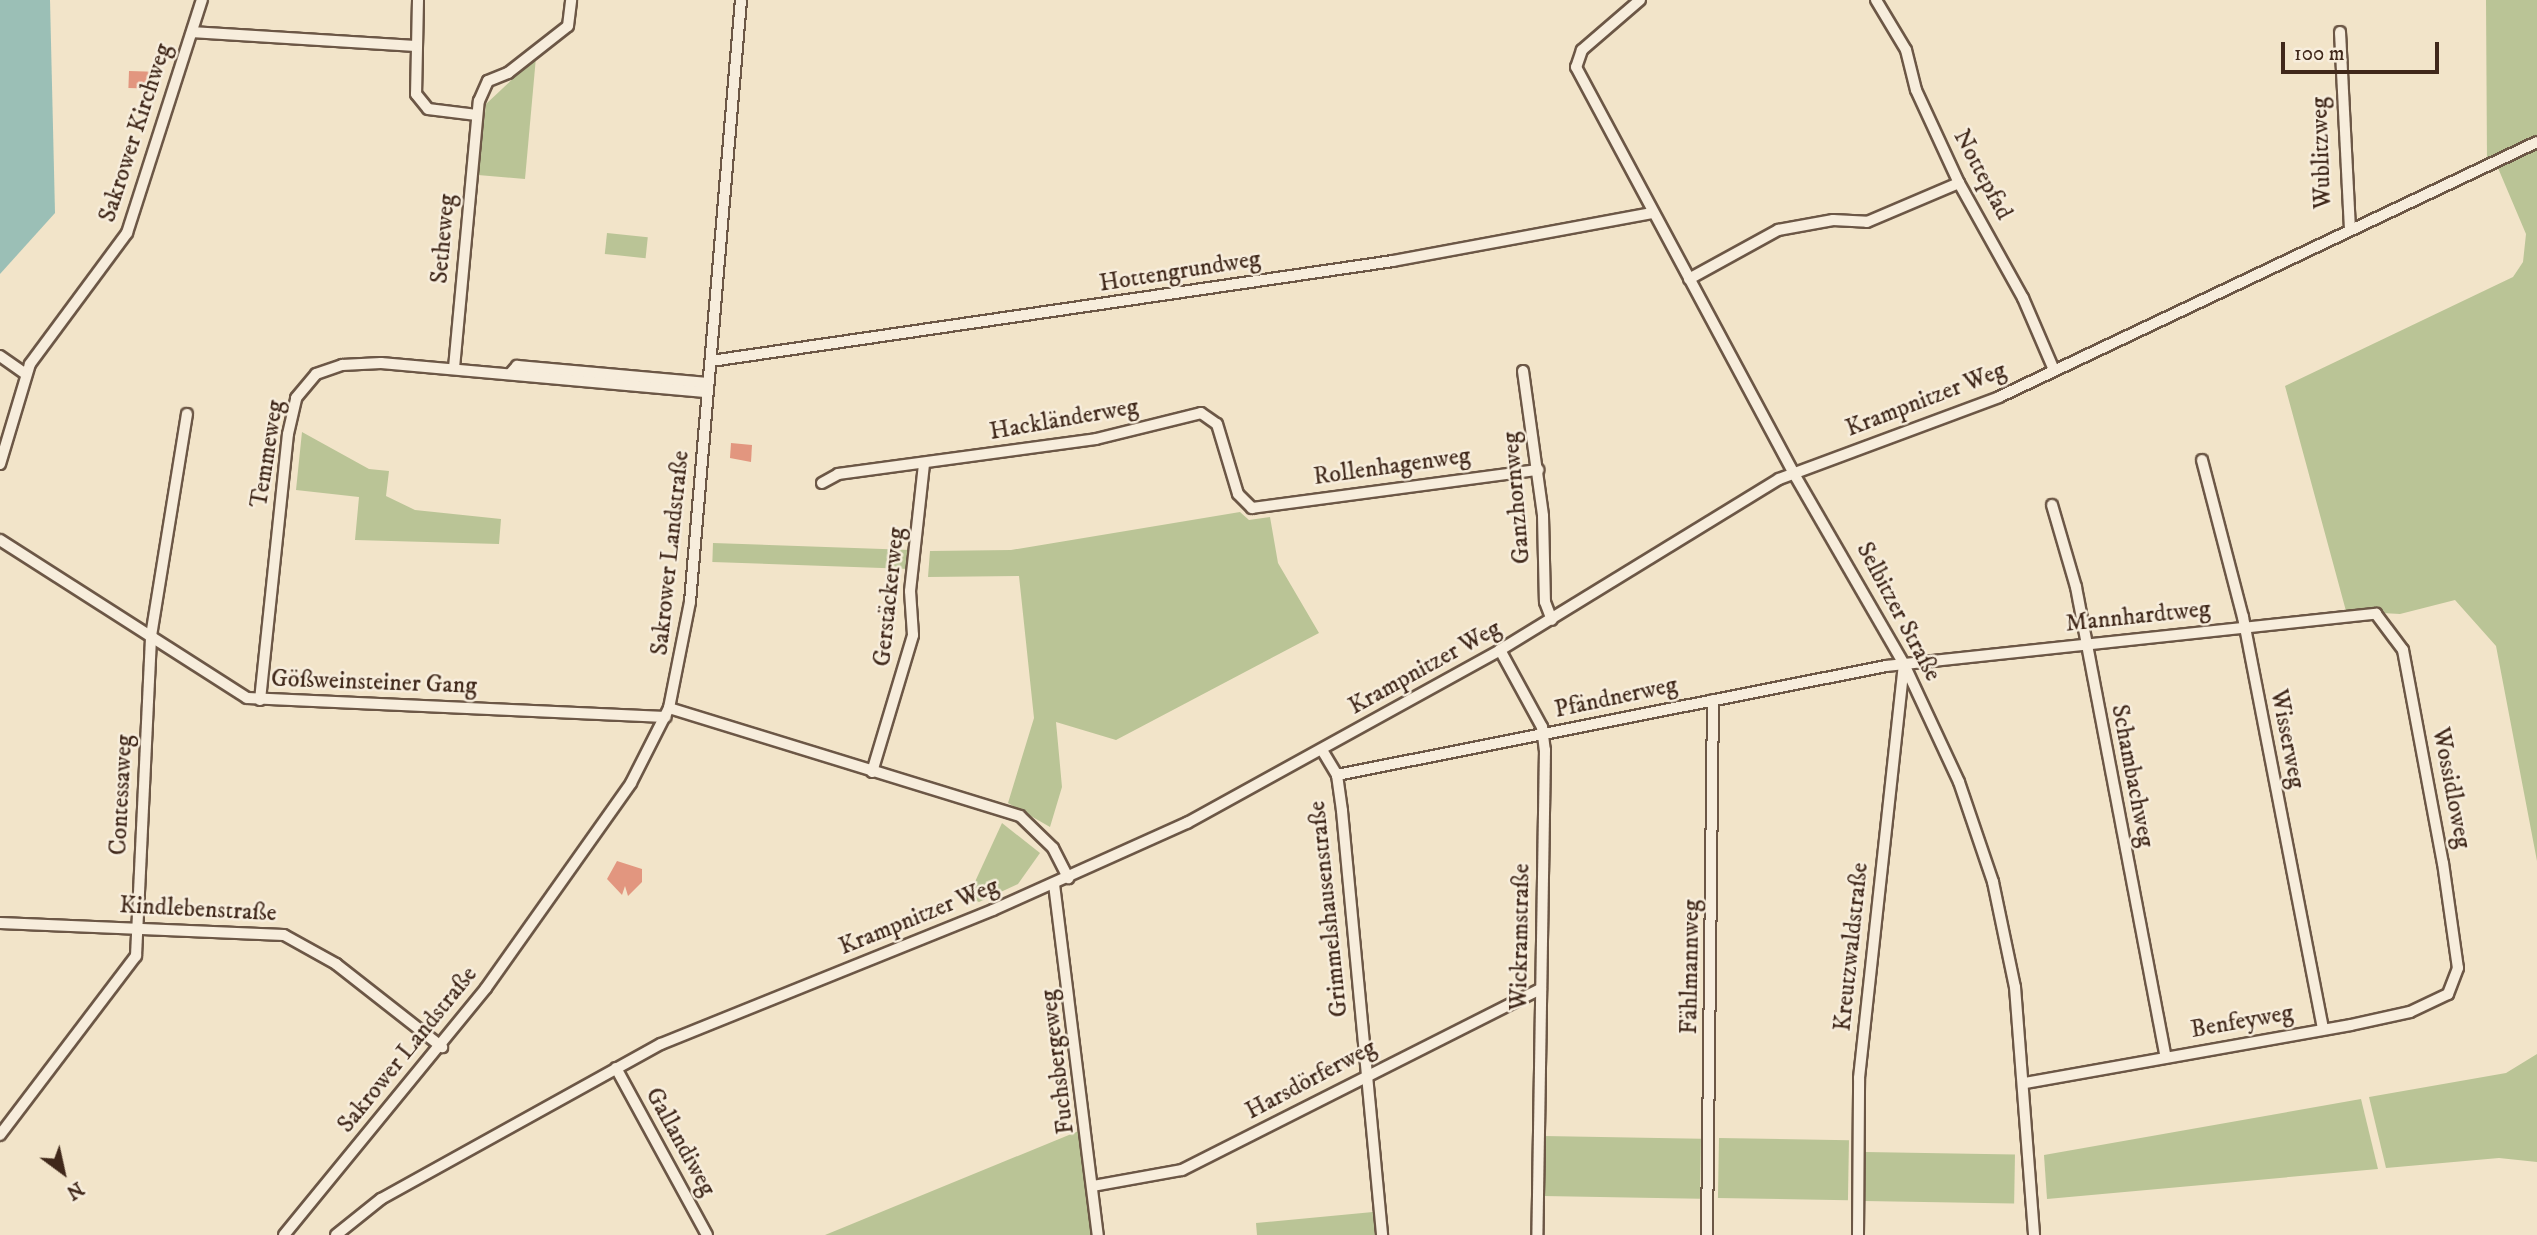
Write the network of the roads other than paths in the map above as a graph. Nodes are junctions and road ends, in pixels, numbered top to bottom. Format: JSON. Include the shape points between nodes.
{"nodes":[{"id":1,"x":202,"y":0,"type":"edge"},
{"id":2,"x":418,"y":0,"type":"edge"},
{"id":3,"x":571,"y":0,"type":"edge"},
{"id":4,"x":741,"y":0,"type":"edge"},
{"id":5,"x":1640,"y":0,"type":"edge"},
{"id":6,"x":1876,"y":0,"type":"edge"},
{"id":7,"x":192,"y":32,"type":"junction"},
{"id":8,"x":2340,"y":32,"type":"dead end"},
{"id":9,"x":415,"y":46,"type":"junction"},
{"id":10,"x":477,"y":115,"type":"junction"},
{"id":11,"x":2537,"y":142,"type":"edge"},
{"id":12,"x":1959,"y":183,"type":"junction"},
{"id":13,"x":1653,"y":213,"type":"junction"},
{"id":14,"x":2350,"y":230,"type":"junction"},
{"id":15,"x":1689,"y":279,"type":"junction"},
{"id":16,"x":0,"y":356,"type":"edge"},
{"id":17,"x":711,"y":361,"type":"junction"},
{"id":18,"x":454,"y":368,"type":"junction"},
{"id":19,"x":2054,"y":370,"type":"junction"},
{"id":20,"x":1523,"y":372,"type":"dead end"},
{"id":21,"x":26,"y":374,"type":"junction"},
{"id":22,"x":708,"y":387,"type":"junction"},
{"id":23,"x":187,"y":414,"type":"dead end"},
{"id":24,"x":2202,"y":460,"type":"dead end"},
{"id":25,"x":0,"y":464,"type":"edge"},
{"id":26,"x":924,"y":464,"type":"junction"},
{"id":27,"x":1538,"y":470,"type":"junction"},
{"id":28,"x":1793,"y":472,"type":"junction"},
{"id":29,"x":822,"y":483,"type":"dead end"},
{"id":30,"x":2052,"y":505,"type":"dead end"},
{"id":31,"x":1252,"y":508,"type":"joint"},
{"id":32,"x":0,"y":540,"type":"edge"},
{"id":33,"x":2376,"y":614,"type":"joint"},
{"id":34,"x":1552,"y":620,"type":"junction"},
{"id":35,"x":2244,"y":627,"type":"junction"},
{"id":36,"x":151,"y":636,"type":"junction"},
{"id":37,"x":2087,"y":645,"type":"junction"},
{"id":38,"x":1500,"y":650,"type":"junction"},
{"id":39,"x":1904,"y":664,"type":"junction"},
{"id":40,"x":260,"y":700,"type":"junction"},
{"id":41,"x":1713,"y":700,"type":"junction"},
{"id":42,"x":667,"y":713,"type":"junction"},
{"id":43,"x":1544,"y":734,"type":"junction"},
{"id":44,"x":1322,"y":750,"type":"junction"},
{"id":45,"x":872,"y":772,"type":"junction"},
{"id":46,"x":1337,"y":775,"type":"junction"},
{"id":47,"x":1068,"y":878,"type":"junction"},
{"id":48,"x":1054,"y":884,"type":"junction"},
{"id":49,"x":0,"y":923,"type":"edge"},
{"id":50,"x":137,"y":928,"type":"junction"},
{"id":51,"x":2456,"y":980,"type":"joint"},
{"id":52,"x":1541,"y":989,"type":"junction"},
{"id":53,"x":2323,"y":1029,"type":"junction"},
{"id":54,"x":442,"y":1047,"type":"junction"},
{"id":55,"x":2166,"y":1057,"type":"junction"},
{"id":56,"x":616,"y":1068,"type":"junction"},
{"id":57,"x":1366,"y":1076,"type":"junction"},
{"id":58,"x":2025,"y":1083,"type":"junction"},
{"id":59,"x":0,"y":1135,"type":"edge"},
{"id":60,"x":1093,"y":1186,"type":"junction"},
{"id":61,"x":284,"y":1235,"type":"edge"},
{"id":62,"x":336,"y":1235,"type":"edge"},
{"id":63,"x":707,"y":1235,"type":"edge"},
{"id":64,"x":1098,"y":1235,"type":"edge"},
{"id":65,"x":1382,"y":1235,"type":"edge"},
{"id":66,"x":1537,"y":1235,"type":"edge"},
{"id":67,"x":1707,"y":1235,"type":"edge"},
{"id":68,"x":1858,"y":1235,"type":"edge"},
{"id":69,"x":2034,"y":1235,"type":"edge"}],
"edges":[{"from":1,"to":7,"type":"street","name":"Sakrower Kirchweg"},
{"from":2,"to":9,"type":"street"},
{"from":3,"to":10,"type":"street","name":"Setheweg","via":[[568,26],[508,74],[488,80]]},
{"from":4,"to":17,"type":"street","name":"Sakrower Landstraße"},
{"from":5,"to":13,"type":"street","name":"Selbitzer Straße","via":[[1577,59],[1581,80]]},
{"from":6,"to":12,"type":"street","name":"Nottepfad","via":[[1906,50],[1916,90]]},
{"from":7,"to":9,"type":"street","name":"Sakrower Kirchweg"},
{"from":7,"to":21,"type":"street","name":"Sakrower Kirchweg","via":[[124,239]]},
{"from":8,"to":14,"type":"street","name":"Wublitzweg"},
{"from":9,"to":10,"type":"street","via":[[414,83],[421,102],[437,112]]},
{"from":10,"to":18,"type":"street","name":"Setheweg"},
{"from":11,"to":14,"type":"street","name":"Krampnitzer Weg"},
{"from":12,"to":15,"type":"street","via":[[1867,222],[1778,230]]},
{"from":12,"to":19,"type":"street","name":"Nottepfad","via":[[2018,289]]},
{"from":13,"to":15,"type":"street","name":"Selbitzer Straße"},
{"from":13,"to":17,"type":"street","name":"Hottengrundweg","via":[[1393,261]]},
{"from":14,"to":19,"type":"street","name":"Krampnitzer Weg"},
{"from":15,"to":28,"type":"street","name":"Selbitzer Straße"},
{"from":16,"to":21,"type":"street"},
{"from":17,"to":22,"type":"street","name":"Sakrower Landstraße"},
{"from":18,"to":22,"type":"street","name":"Temmeweg"},
{"from":18,"to":40,"type":"street","name":"Temmeweg","via":[[342,365],[316,374],[300,391],[288,433]]},
{"from":19,"to":28,"type":"street","name":"Krampnitzer Weg","via":[[1944,419]]},
{"from":20,"to":27,"type":"street","name":"Ganzhornweg"},
{"from":21,"to":25,"type":"street","name":"Sakrower Kirchweg"},
{"from":22,"to":42,"type":"street","name":"Sakrower Landstraße","via":[[687,634]]},
{"from":23,"to":36,"type":"street","name":"Contessaweg","via":[[173,533]]},
{"from":24,"to":35,"type":"street","name":"Wisserweg"},
{"from":26,"to":29,"type":"street","name":"Hackländerweg","via":[[838,474]]},
{"from":26,"to":31,"type":"street","name":"Hackländerweg","via":[[1096,439],[1207,414],[1217,424],[1238,494]]},
{"from":26,"to":45,"type":"street","name":"Gerstäckerweg","via":[[910,591],[913,635]]},
{"from":27,"to":31,"type":"street","name":"Rollenhagenweg"},
{"from":27,"to":34,"type":"street","name":"Ganzhornweg","via":[[1545,602]]},
{"from":28,"to":34,"type":"street","name":"Krampnitzer Weg"},
{"from":28,"to":39,"type":"street","name":"Selbitzer Straße"},
{"from":30,"to":37,"type":"street","name":"Schambachweg"},
{"from":32,"to":36,"type":"street","name":"Gößweinsteiner Gang"},
{"from":33,"to":35,"type":"street","name":"Mannhardtweg"},
{"from":33,"to":51,"type":"street","name":"Wossidloweg","via":[[2403,650],[2450,899]]},
{"from":34,"to":38,"type":"street","name":"Krampnitzer Weg"},
{"from":35,"to":37,"type":"street","name":"Mannhardtweg"},
{"from":35,"to":53,"type":"street","name":"Wisserweg"},
{"from":36,"to":40,"type":"street","name":"Gößweinsteiner Gang"},
{"from":36,"to":50,"type":"street","name":"Contessaweg"},
{"from":37,"to":39,"type":"street","name":"Mannhardtweg"},
{"from":37,"to":55,"type":"street","name":"Schambachweg"},
{"from":38,"to":43,"type":"street","name":"Wickramstraße"},
{"from":38,"to":44,"type":"street","name":"Krampnitzer Weg"},
{"from":39,"to":41,"type":"street","name":"Pfändnerweg"},
{"from":39,"to":58,"type":"street","name":"Selbitzer Straße","via":[[1952,764],[1993,882],[2015,988]]},
{"from":39,"to":68,"type":"street","name":"Kreutzwaldstraße","via":[[1859,1078]]},
{"from":40,"to":42,"type":"street","name":"Gößweinsteiner Gang"},
{"from":41,"to":43,"type":"street","name":"Pfändnerweg"},
{"from":41,"to":67,"type":"street","name":"Fählmannweg"},
{"from":42,"to":45,"type":"street","name":"Gößweinsteiner Gang"},
{"from":42,"to":54,"type":"street","name":"Sakrower Landstraße","via":[[631,783]]},
{"from":43,"to":46,"type":"street","name":"Pfändnerweg"},
{"from":43,"to":52,"type":"street","name":"Wickramstraße"},
{"from":44,"to":46,"type":"street","name":"Grimmelshausenstraße"},
{"from":44,"to":47,"type":"street","name":"Krampnitzer Weg"},
{"from":45,"to":47,"type":"street","name":"Gößweinsteiner Gang","via":[[1020,816],[1053,848]]},
{"from":46,"to":57,"type":"street","name":"Grimmelshausenstraße"},
{"from":47,"to":48,"type":"street","name":"Krampnitzer Weg"},
{"from":48,"to":56,"type":"street","name":"Krampnitzer Weg","via":[[702,1026]]},
{"from":48,"to":60,"type":"street","name":"Fuchsbergeweg"},
{"from":49,"to":50,"type":"street","name":"Kindlebenstraße"},
{"from":50,"to":54,"type":"street","name":"Kindlebenstraße","via":[[284,935],[336,964]]},
{"from":50,"to":59,"type":"street","name":"Contessaweg","via":[[136,956]]},
{"from":51,"to":53,"type":"street","name":"Benfeyweg","via":[[2448,994],[2423,1008]]},
{"from":52,"to":57,"type":"street","name":"Harsdörferweg"},
{"from":52,"to":66,"type":"street","name":"Wickramstraße"},
{"from":53,"to":55,"type":"street","name":"Benfeyweg"},
{"from":54,"to":61,"type":"street","name":"Sakrower Landstraße"},
{"from":55,"to":58,"type":"street","name":"Benfeyweg"},
{"from":56,"to":62,"type":"street","name":"Krampnitzer Weg","via":[[382,1199]]},
{"from":56,"to":63,"type":"street","name":"Gallandiweg"},
{"from":57,"to":60,"type":"street","name":"Harsdörferweg","via":[[1182,1170]]},
{"from":57,"to":65,"type":"street","name":"Grimmelshausenstraße"},
{"from":58,"to":69,"type":"street","name":"Selbitzer Straße"},
{"from":60,"to":64,"type":"street","name":"Fuchsbergeweg"}]}
